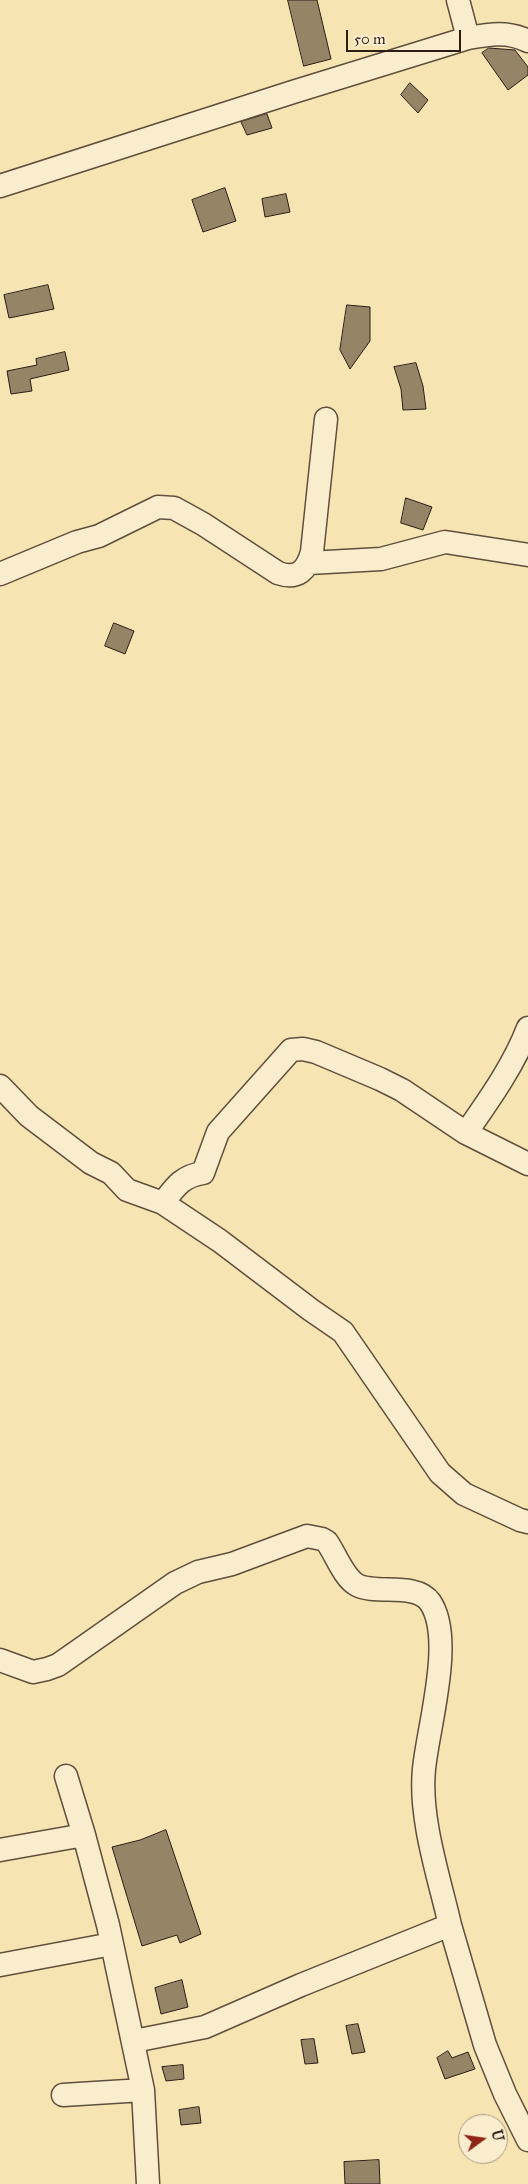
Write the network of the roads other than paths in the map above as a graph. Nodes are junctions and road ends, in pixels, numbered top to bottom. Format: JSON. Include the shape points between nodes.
{"nodes":[{"id":1,"x":458,"y":0,"type":"edge"},
{"id":2,"x":468,"y":38,"type":"junction"},
{"id":3,"x":528,"y":42,"type":"edge"},
{"id":4,"x":0,"y":186,"type":"edge"},
{"id":5,"x":326,"y":419,"type":"dead end"},
{"id":6,"x":528,"y":555,"type":"edge"},
{"id":7,"x":309,"y":563,"type":"junction"},
{"id":8,"x":0,"y":574,"type":"edge"},
{"id":9,"x":528,"y":1028,"type":"edge"},
{"id":10,"x":0,"y":1086,"type":"edge"},
{"id":11,"x":466,"y":1133,"type":"junction"},
{"id":12,"x":528,"y":1164,"type":"edge"},
{"id":13,"x":163,"y":1203,"type":"junction"},
{"id":14,"x":528,"y":1522,"type":"edge"},
{"id":15,"x":0,"y":1660,"type":"edge"},
{"id":16,"x":66,"y":1776,"type":"dead end"},
{"id":17,"x":84,"y":1835,"type":"junction"},
{"id":18,"x":0,"y":1850,"type":"edge"},
{"id":19,"x":450,"y":1926,"type":"junction"},
{"id":20,"x":112,"y":1944,"type":"junction"},
{"id":21,"x":0,"y":1965,"type":"edge"},
{"id":22,"x":134,"y":2042,"type":"junction"},
{"id":23,"x":143,"y":2090,"type":"junction"},
{"id":24,"x":63,"y":2096,"type":"dead end"},
{"id":25,"x":528,"y":2140,"type":"edge"},
{"id":26,"x":148,"y":2184,"type":"edge"}],
"edges":[{"from":1,"to":2,"type":"street"},
{"from":2,"to":3,"type":"street","via":[[502,34]]},
{"from":2,"to":4,"type":"street"},
{"from":5,"to":7,"type":"street"},
{"from":6,"to":7,"type":"street","via":[[445,542],[381,559]]},
{"from":7,"to":8,"type":"street","via":[[294,575],[283,574],[174,508],[158,507],[99,536]]},
{"from":9,"to":11,"type":"street","via":[[490,1099]]},
{"from":10,"to":13,"type":"street","via":[[29,1116],[90,1162],[111,1173],[127,1190]]},
{"from":11,"to":12,"type":"street"},
{"from":11,"to":13,"type":"street","via":[[380,1079],[316,1052],[291,1050],[218,1132],[203,1173],[189,1175]]},
{"from":13,"to":14,"type":"street","via":[[342,1332],[440,1473],[464,1494]]},
{"from":15,"to":19,"type":"street","via":[[33,1672],[58,1665],[176,1583],[198,1572],[232,1564],[307,1536],[327,1542],[350,1578],[360,1587],[421,1594],[436,1613],[440,1643],[424,1770],[423,1807]]},
{"from":16,"to":17,"type":"street"},
{"from":17,"to":18,"type":"street"},
{"from":17,"to":20,"type":"street"},
{"from":19,"to":22,"type":"street","via":[[205,2027]]},
{"from":19,"to":25,"type":"street","via":[[485,2045]]},
{"from":20,"to":21,"type":"street"},
{"from":20,"to":22,"type":"street"},
{"from":22,"to":23,"type":"street"},
{"from":23,"to":24,"type":"street"},
{"from":23,"to":26,"type":"street"}]}
